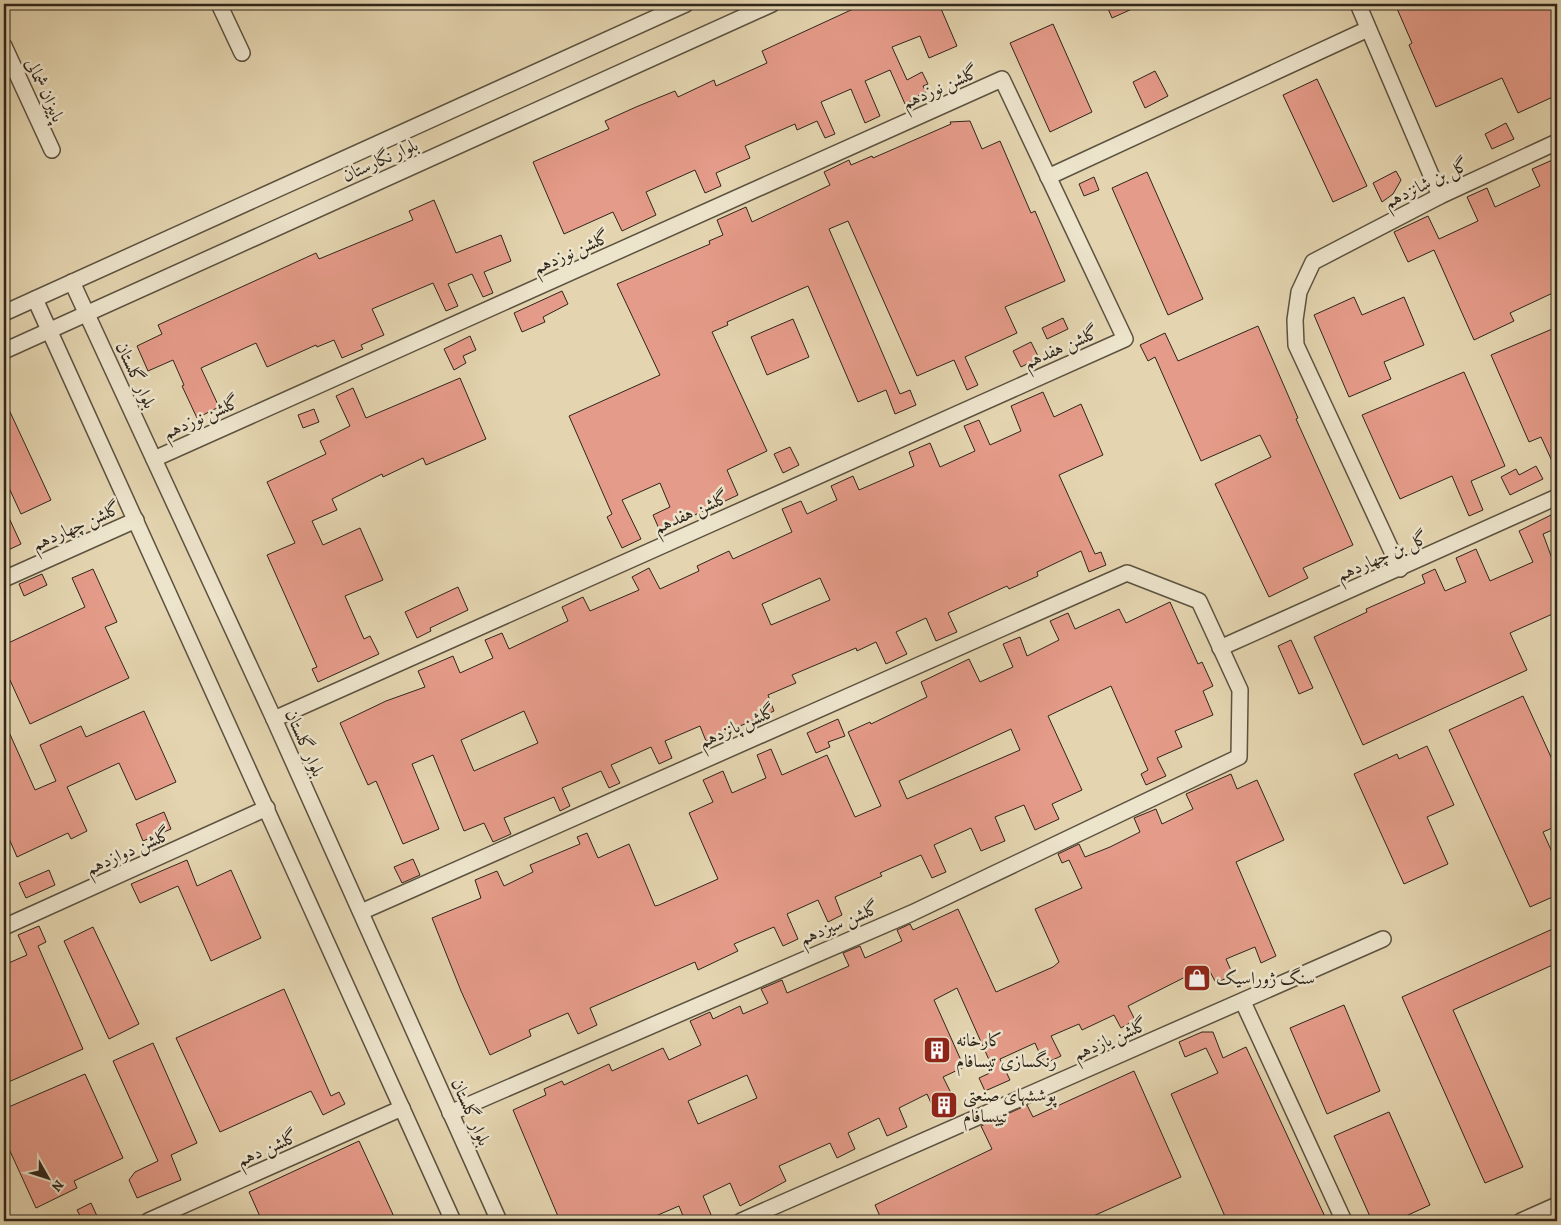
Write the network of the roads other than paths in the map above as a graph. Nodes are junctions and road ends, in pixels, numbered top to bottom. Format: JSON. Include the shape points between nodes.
{"nodes":[{"id":1,"x":219,"y":4,"type":"edge"},
{"id":2,"x":686,"y":4,"type":"edge"},
{"id":3,"x":772,"y":4,"type":"edge"},
{"id":4,"x":1358,"y":4,"type":"edge"},
{"id":5,"x":1368,"y":29,"type":"junction"},
{"id":6,"x":4,"y":46,"type":"edge"},
{"id":7,"x":242,"y":53,"type":"dead end"},
{"id":8,"x":1557,"y":142,"type":"edge"},
{"id":9,"x":52,"y":150,"type":"dead end"},
{"id":10,"x":1048,"y":177,"type":"junction"},
{"id":11,"x":1440,"y":196,"type":"junction"},
{"id":12,"x":72,"y":282,"type":"junction"},
{"id":13,"x":35,"y":299,"type":"junction"},
{"id":14,"x":4,"y":313,"type":"edge"},
{"id":15,"x":86,"y":314,"type":"junction"},
{"id":16,"x":49,"y":330,"type":"junction"},
{"id":17,"x":4,"y":351,"type":"edge"},
{"id":18,"x":154,"y":459,"type":"junction"},
{"id":19,"x":1557,"y":497,"type":"edge"},
{"id":20,"x":136,"y":520,"type":"junction"},
{"id":21,"x":1400,"y":568,"type":"junction"},
{"id":22,"x":4,"y":579,"type":"edge"},
{"id":23,"x":1220,"y":648,"type":"junction"},
{"id":24,"x":274,"y":719,"type":"junction"},
{"id":25,"x":267,"y":808,"type":"junction"},
{"id":26,"x":361,"y":912,"type":"junction"},
{"id":27,"x":4,"y":927,"type":"edge"},
{"id":28,"x":1383,"y":939,"type":"dead end"},
{"id":29,"x":1243,"y":1002,"type":"junction"},
{"id":30,"x":402,"y":1108,"type":"junction"},
{"id":31,"x":450,"y":1112,"type":"junction"},
{"id":32,"x":1557,"y":1204,"type":"edge"},
{"id":33,"x":148,"y":1221,"type":"edge"},
{"id":34,"x":454,"y":1221,"type":"edge"},
{"id":35,"x":499,"y":1221,"type":"edge"},
{"id":36,"x":740,"y":1221,"type":"edge"},
{"id":37,"x":1344,"y":1221,"type":"edge"},
{"id":38,"x":1521,"y":1221,"type":"edge"}],
"edges":[{"from":1,"to":7,"type":"street"},
{"from":2,"to":12,"type":"street","name":"بلوار نگارستان"},
{"from":3,"to":15,"type":"street","name":"بلوار نگارستان"},
{"from":4,"to":5,"type":"street"},
{"from":5,"to":10,"type":"street"},
{"from":5,"to":11,"type":"street"},
{"from":6,"to":9,"type":"street","name":"پاییزان شمالی"},
{"from":8,"to":11,"type":"street","name":"گل بن شانزدهم"},
{"from":10,"to":18,"type":"street","name":"گلشن نوزدهم","via":[[1002,79]]},
{"from":10,"to":24,"type":"street","name":"گلشن هفدهم","via":[[1125,339]]},
{"from":11,"to":21,"type":"street","name":"گل بن شانزدهم","via":[[1314,262],[1299,292],[1295,320],[1296,345]]},
{"from":12,"to":13,"type":"street","name":"بلوار نگارستان"},
{"from":12,"to":15,"type":"street","name":"بلوار گلستان"},
{"from":13,"to":14,"type":"street","name":"بلوار نگارستان"},
{"from":13,"to":16,"type":"street"},
{"from":15,"to":16,"type":"street","name":"بلوار نگارستان"},
{"from":15,"to":18,"type":"street","name":"بلوار گلستان"},
{"from":16,"to":17,"type":"street","name":"بلوار نگارستان"},
{"from":16,"to":20,"type":"street"},
{"from":18,"to":24,"type":"street","name":"بلوار گلستان"},
{"from":19,"to":21,"type":"street","name":"گل بن چهاردهم"},
{"from":20,"to":22,"type":"street","name":"گلشن چهاردهم"},
{"from":20,"to":25,"type":"street"},
{"from":21,"to":23,"type":"street","name":"گل بن چهاردهم"},
{"from":23,"to":26,"type":"street","name":"گلشن پانزدهم","via":[[1199,601],[1127,573]]},
{"from":23,"to":31,"type":"street","name":"گلشن سیزدهم","via":[[1240,690],[1238,757],[912,913]]},
{"from":24,"to":26,"type":"street","name":"بلوار گلستان"},
{"from":25,"to":27,"type":"street","name":"گلشن دوازدهم"},
{"from":25,"to":30,"type":"street"},
{"from":26,"to":31,"type":"street","name":"بلوار گلستان"},
{"from":28,"to":29,"type":"street","name":"گلشن یازدهم"},
{"from":29,"to":36,"type":"street","name":"گلشن یازدهم"},
{"from":29,"to":37,"type":"street"},
{"from":30,"to":33,"type":"street","name":"گلشن دهم"},
{"from":30,"to":34,"type":"street"},
{"from":31,"to":35,"type":"street","name":"بلوار گلستان"},
{"from":32,"to":38,"type":"street"}]}
